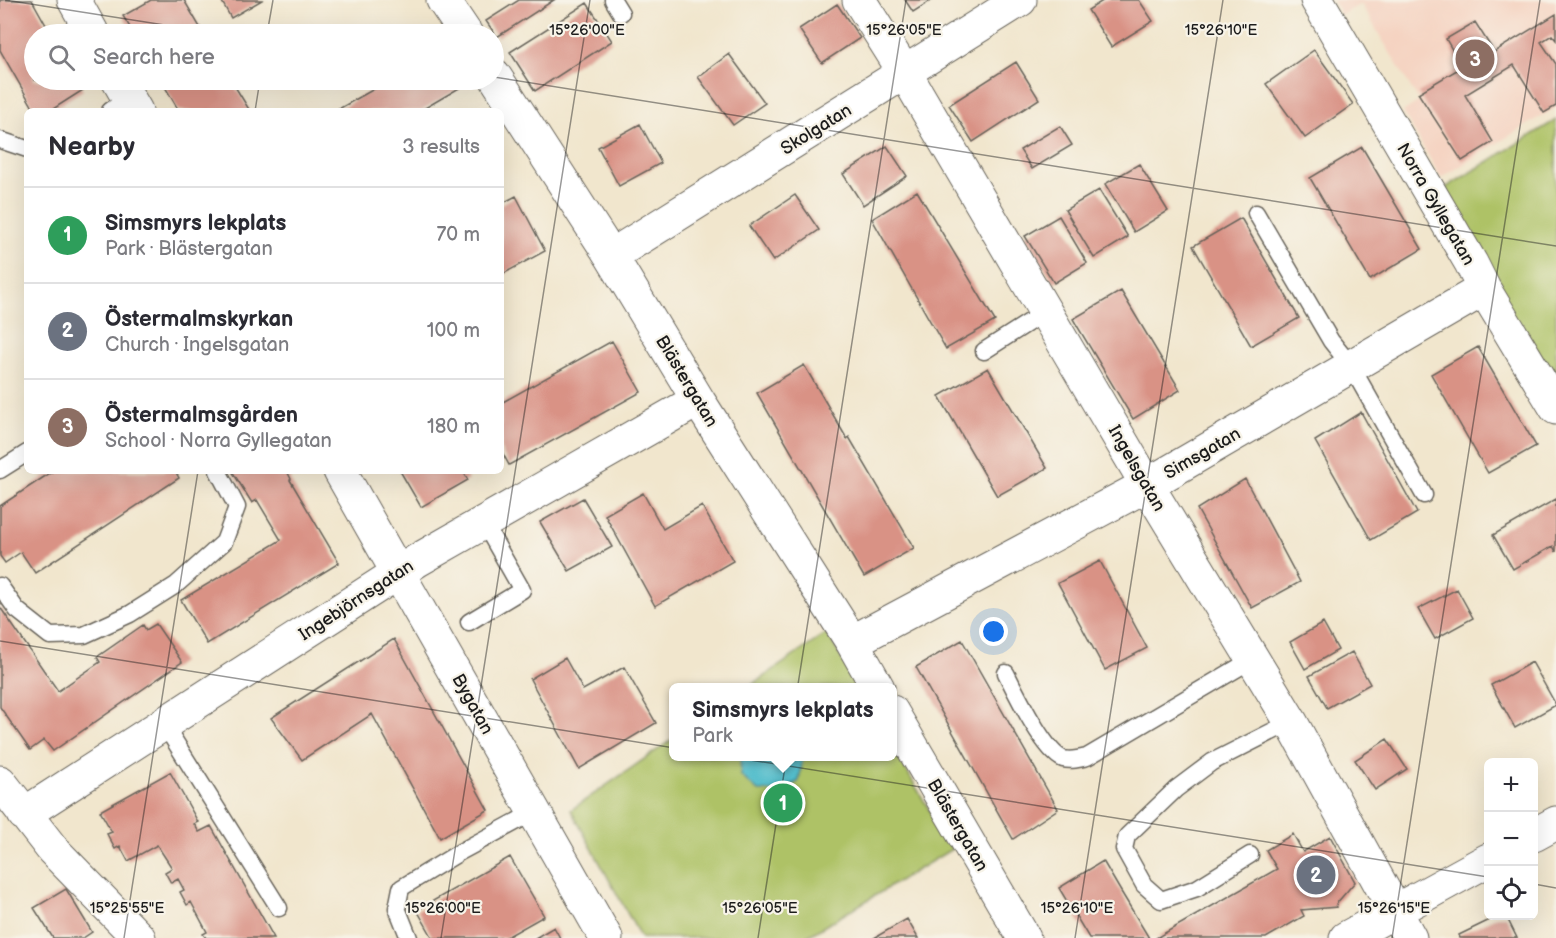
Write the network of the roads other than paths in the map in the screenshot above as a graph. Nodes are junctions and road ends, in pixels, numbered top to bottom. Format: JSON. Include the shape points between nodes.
{"nodes":[{"id":1,"x":74,"y":0,"type":"edge"},
{"id":2,"x":443,"y":0,"type":"edge"},
{"id":3,"x":859,"y":0,"type":"edge"},
{"id":4,"x":1020,"y":0,"type":"edge"},
{"id":5,"x":1317,"y":0,"type":"edge"},
{"id":6,"x":87,"y":24,"type":"edge"},
{"id":7,"x":459,"y":24,"type":"edge"},
{"id":8,"x":905,"y":74,"type":"junction"},
{"id":9,"x":504,"y":90,"type":"edge"},
{"id":10,"x":0,"y":140,"type":"edge"},
{"id":11,"x":24,"y":149,"type":"edge"},
{"id":12,"x":1256,"y":213,"type":"dead end"},
{"id":13,"x":611,"y":256,"type":"junction"},
{"id":14,"x":1484,"y":289,"type":"junction"},
{"id":15,"x":1045,"y":312,"type":"junction"},
{"id":16,"x":984,"y":351,"type":"dead end"},
{"id":17,"x":1351,"y":366,"type":"junction"},
{"id":18,"x":698,"y":400,"type":"junction"},
{"id":19,"x":1556,"y":408,"type":"edge"},
{"id":20,"x":24,"y":455,"type":"edge"},
{"id":21,"x":0,"y":470,"type":"edge"},
{"id":22,"x":220,"y":474,"type":"edge"},
{"id":23,"x":342,"y":474,"type":"edge"},
{"id":24,"x":1147,"y":485,"type":"junction"},
{"id":25,"x":1424,"y":495,"type":"dead end"},
{"id":26,"x":484,"y":523,"type":"junction"},
{"id":27,"x":397,"y":574,"type":"junction"},
{"id":28,"x":0,"y":586,"type":"edge"},
{"id":29,"x":469,"y":622,"type":"dead end"},
{"id":30,"x":852,"y":642,"type":"junction"},
{"id":31,"x":1253,"y":659,"type":"junction"},
{"id":32,"x":1005,"y":673,"type":"dead end"},
{"id":33,"x":876,"y":683,"type":"edge"},
{"id":34,"x":897,"y":721,"type":"edge"},
{"id":35,"x":1291,"y":722,"type":"junction"},
{"id":36,"x":164,"y":724,"type":"junction"},
{"id":37,"x":0,"y":782,"type":"edge"},
{"id":38,"x":534,"y":812,"type":"junction"},
{"id":39,"x":24,"y":814,"type":"junction"},
{"id":40,"x":1556,"y":823,"type":"edge"},
{"id":41,"x":1538,"y":832,"type":"edge"},
{"id":42,"x":1251,"y":855,"type":"dead end"},
{"id":43,"x":1484,"y":863,"type":"edge"},
{"id":44,"x":279,"y":908,"type":"dead end"},
{"id":45,"x":1403,"y":925,"type":"edge"},
{"id":46,"x":139,"y":938,"type":"edge"},
{"id":47,"x":409,"y":938,"type":"edge"},
{"id":48,"x":606,"y":938,"type":"edge"},
{"id":49,"x":1024,"y":938,"type":"edge"},
{"id":50,"x":1347,"y":938,"type":"edge"}],
"edges":[{"from":1,"to":6,"type":"street"},
{"from":2,"to":7,"type":"street"},
{"from":3,"to":8,"type":"street","name":"Ingelsgatan"},
{"from":4,"to":8,"type":"street","name":"Skolgatan"},
{"from":5,"to":14,"type":"street","name":"Norra Gyllegatan"},
{"from":8,"to":13,"type":"street","name":"Skolgatan"},
{"from":8,"to":15,"type":"street","name":"Ingelsgatan"},
{"from":9,"to":13,"type":"street","name":"Blästergatan"},
{"from":10,"to":11,"type":"lane"},
{"from":12,"to":17,"type":"lane","via":[[1330,340]]},
{"from":13,"to":18,"type":"street","name":"Blästergatan"},
{"from":14,"to":17,"type":"street","name":"Simsgatan"},
{"from":14,"to":19,"type":"street","name":"Norra Gyllegatan"},
{"from":15,"to":16,"type":"lane"},
{"from":15,"to":24,"type":"street","name":"Ingelsgatan"},
{"from":17,"to":24,"type":"street","name":"Simsgatan"},
{"from":17,"to":25,"type":"lane"},
{"from":18,"to":26,"type":"street","name":"Ingebjörnsgatan"},
{"from":18,"to":30,"type":"street","name":"Blästergatan"},
{"from":20,"to":21,"type":"lane"},
{"from":22,"to":28,"type":"lane","via":[[237,507],[224,542],[176,585],[130,614],[84,635],[50,636],[17,610]]},
{"from":23,"to":27,"type":"street","name":"Bygatan"},
{"from":24,"to":30,"type":"street","name":"Simsgatan"},
{"from":24,"to":31,"type":"street","name":"Ingelsgatan"},
{"from":26,"to":27,"type":"street","name":"Ingebjörnsgatan"},
{"from":26,"to":29,"type":"lane","via":[[522,590]]},
{"from":27,"to":36,"type":"street","name":"Ingebjörnsgatan"},
{"from":27,"to":38,"type":"street","name":"Bygatan"},
{"from":30,"to":33,"type":"street","name":"Blästergatan"},
{"from":31,"to":32,"type":"lane","via":[[1087,757],[1075,760],[1062,758],[1038,733]]},
{"from":31,"to":35,"type":"street","name":"Ingelsgatan"},
{"from":34,"to":49,"type":"street","name":"Blästergatan"},
{"from":35,"to":42,"type":"lane","via":[[1212,762],[1176,789],[1127,836],[1124,849],[1143,885],[1161,900],[1197,888]]},
{"from":35,"to":45,"type":"street","name":"Ingelsgatan"},
{"from":36,"to":39,"type":"street","name":"Ingebjörnsgatan"},
{"from":36,"to":44,"type":"lane"},
{"from":37,"to":39,"type":"street"},
{"from":38,"to":47,"type":"lane","via":[[401,888],[397,908]]},
{"from":38,"to":48,"type":"street","name":"Bygatan"},
{"from":39,"to":46,"type":"street","via":[[53,850]]},
{"from":40,"to":41,"type":"street"},
{"from":43,"to":45,"type":"street"},
{"from":45,"to":50,"type":"street"}]}
